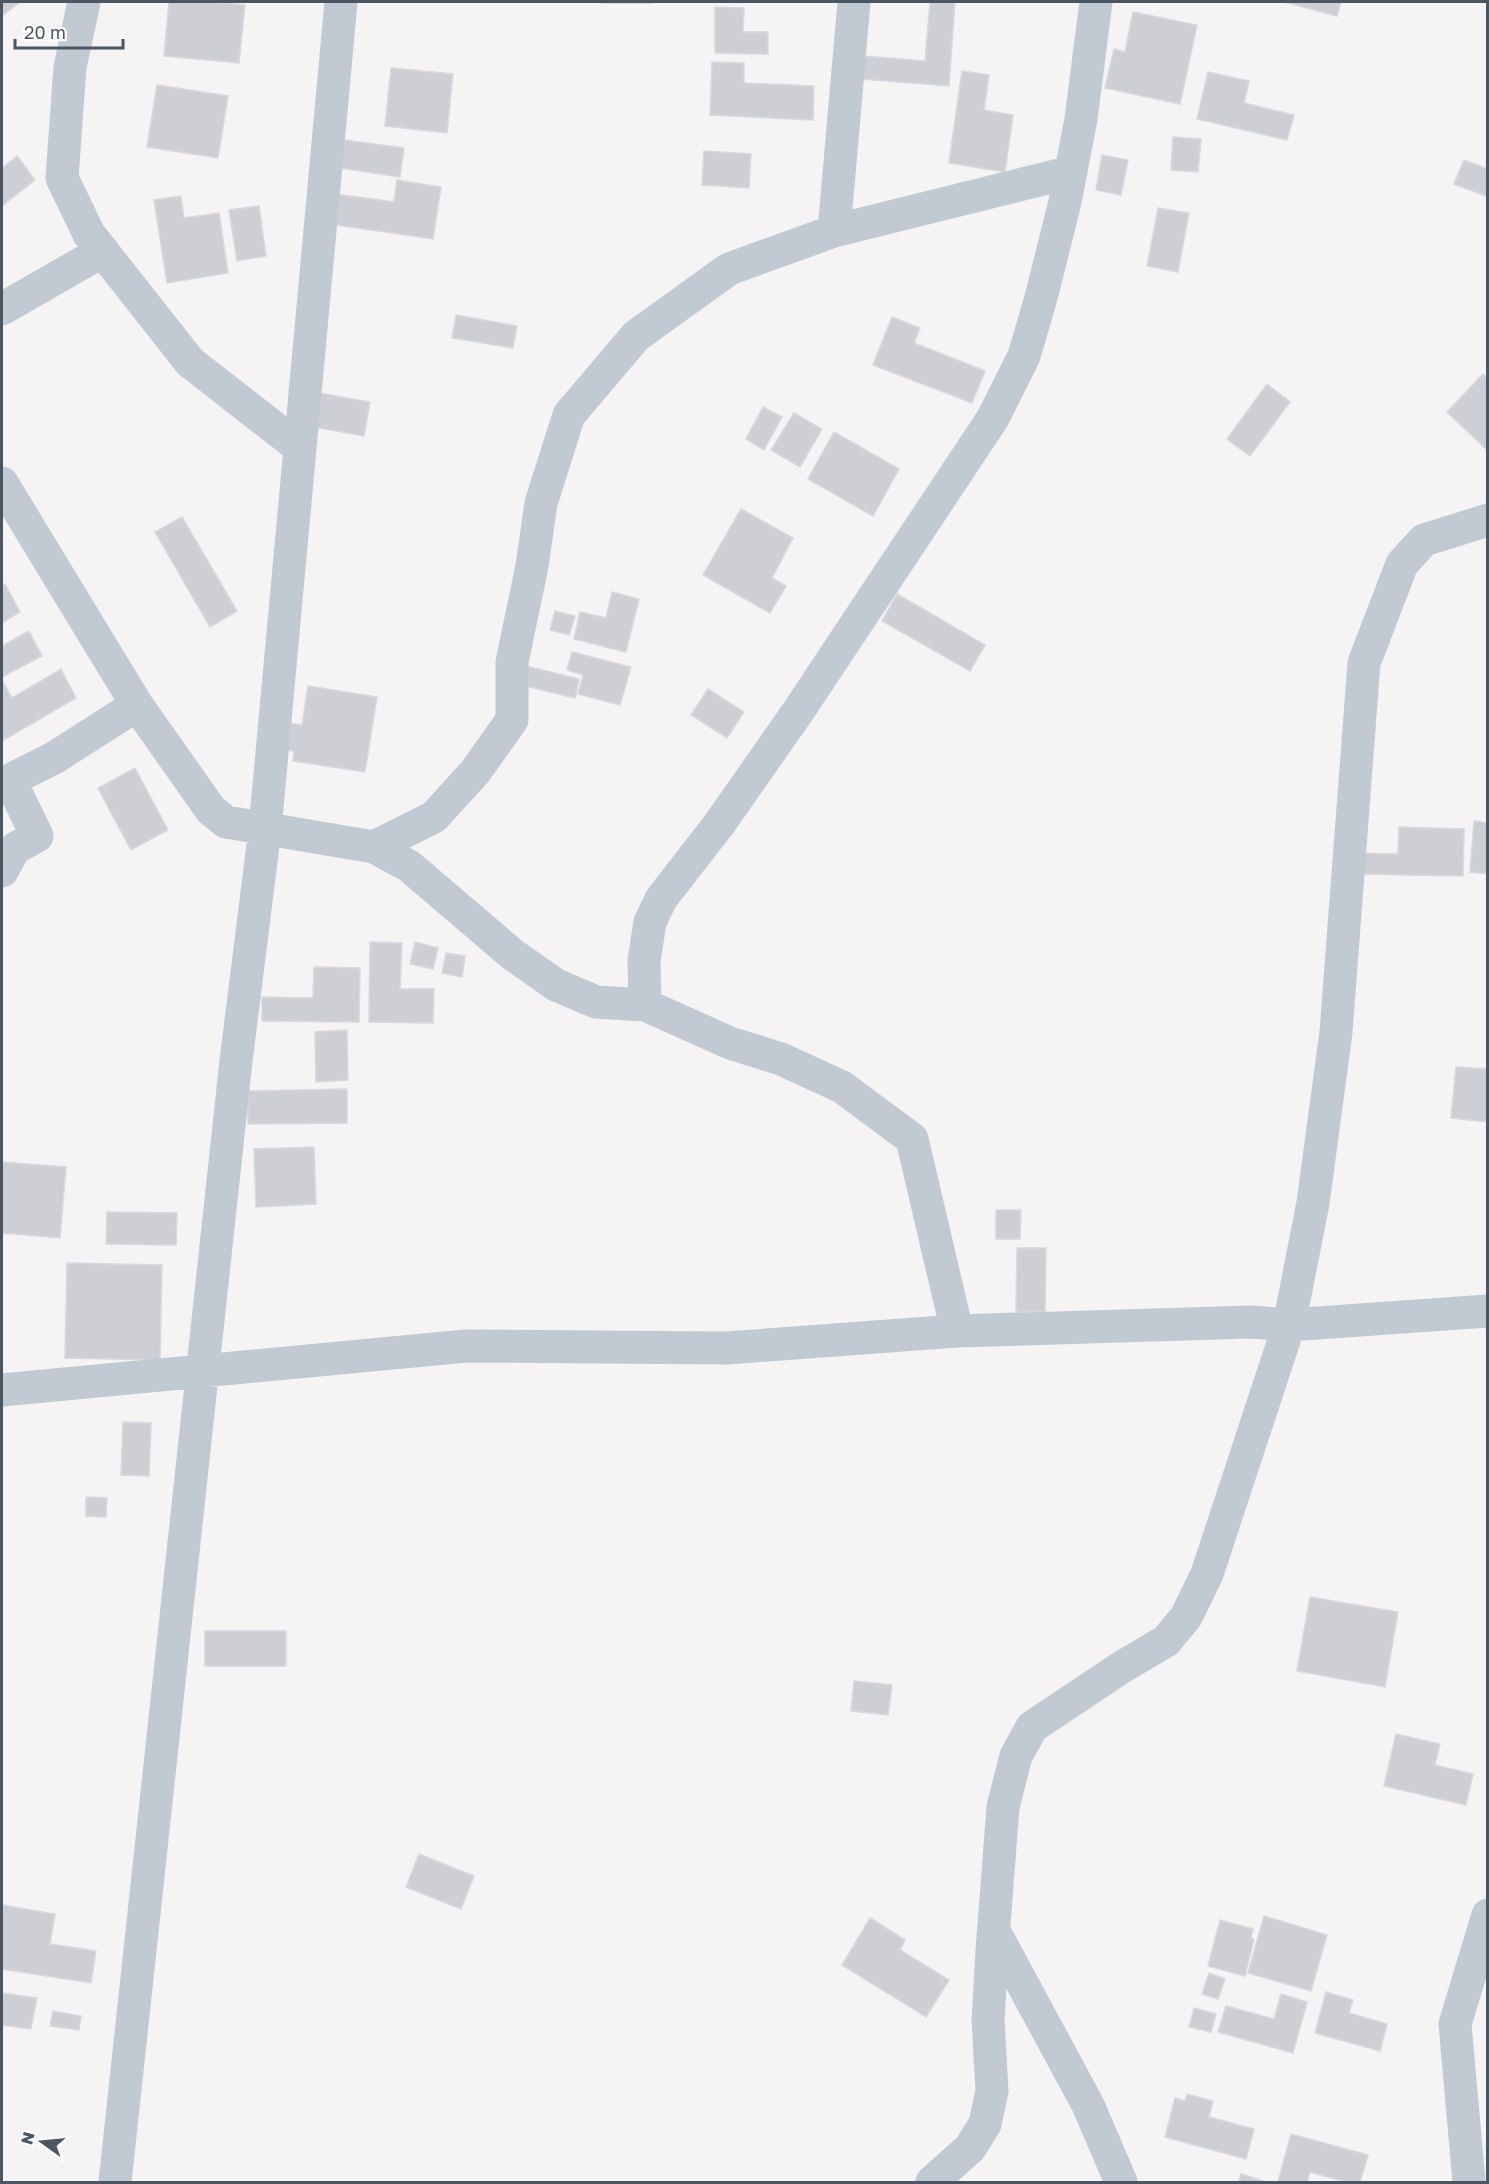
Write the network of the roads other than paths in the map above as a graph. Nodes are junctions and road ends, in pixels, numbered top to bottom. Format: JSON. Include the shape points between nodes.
{"nodes":[{"id":1,"x":84,"y":2,"type":"edge"},
{"id":2,"x":341,"y":2,"type":"edge"},
{"id":3,"x":854,"y":2,"type":"edge"},
{"id":4,"x":1096,"y":2,"type":"edge"},
{"id":5,"x":1071,"y":172,"type":"junction"},
{"id":6,"x":834,"y":231,"type":"junction"},
{"id":7,"x":103,"y":251,"type":"junction"},
{"id":8,"x":2,"y":309,"type":"edge"},
{"id":9,"x":299,"y":447,"type":"junction"},
{"id":10,"x":2,"y":483,"type":"edge"},
{"id":11,"x":1488,"y":520,"type":"edge"},
{"id":12,"x":137,"y":705,"type":"junction"},
{"id":13,"x":265,"y":830,"type":"junction"},
{"id":14,"x":374,"y":846,"type":"junction"},
{"id":15,"x":2,"y":871,"type":"edge"},
{"id":16,"x":645,"y":1005,"type":"junction"},
{"id":17,"x":1488,"y":1311,"type":"edge"},
{"id":18,"x":1289,"y":1325,"type":"junction"},
{"id":19,"x":957,"y":1330,"type":"junction"},
{"id":20,"x":202,"y":1370,"type":"junction"},
{"id":21,"x":2,"y":1390,"type":"edge"},
{"id":22,"x":1488,"y":1915,"type":"edge"},
{"id":23,"x":994,"y":1931,"type":"junction"},
{"id":24,"x":115,"y":2182,"type":"edge"},
{"id":25,"x":932,"y":2182,"type":"edge"},
{"id":26,"x":1121,"y":2182,"type":"edge"},
{"id":27,"x":1469,"y":2182,"type":"edge"}],
"edges":[{"from":1,"to":7,"type":"street","via":[[70,67],[62,178],[89,234]]},
{"from":2,"to":9,"type":"street"},
{"from":3,"to":6,"type":"street"},
{"from":4,"to":5,"type":"street"},
{"from":5,"to":6,"type":"street"},
{"from":5,"to":16,"type":"street","via":[[1024,356],[993,418],[800,710],[661,898],[648,932]]},
{"from":6,"to":14,"type":"street","via":[[729,268],[636,336],[569,415],[541,503],[512,662],[512,720],[475,772],[434,817]]},
{"from":7,"to":8,"type":"street"},
{"from":7,"to":9,"type":"street","via":[[190,362]]},
{"from":9,"to":13,"type":"street"},
{"from":10,"to":12,"type":"street"},
{"from":11,"to":18,"type":"street","via":[[1424,540],[1402,564],[1364,663],[1336,1032],[1313,1203]]},
{"from":12,"to":13,"type":"street","via":[[211,810],[226,822]]},
{"from":12,"to":15,"type":"street","via":[[54,758],[10,780],[37,836],[14,849]]},
{"from":13,"to":14,"type":"street"},
{"from":13,"to":20,"type":"street"},
{"from":14,"to":16,"type":"street","via":[[409,866],[512,954],[556,985],[596,1002]]},
{"from":16,"to":19,"type":"street","via":[[842,1087],[912,1139]]},
{"from":17,"to":18,"type":"street"},
{"from":18,"to":19,"type":"street","via":[[1251,1322]]},
{"from":18,"to":23,"type":"street","via":[[1207,1574],[1186,1617],[1166,1641],[1032,1727],[1016,1756],[1003,1806]]},
{"from":19,"to":20,"type":"street","via":[[727,1348],[466,1346]]},
{"from":20,"to":21,"type":"street"},
{"from":20,"to":24,"type":"street"},
{"from":22,"to":27,"type":"street","via":[[1455,2025]]},
{"from":23,"to":25,"type":"street","via":[[987,2020],[992,2091],[985,2124],[970,2148]]},
{"from":23,"to":26,"type":"street","via":[[1088,2105]]}]}
